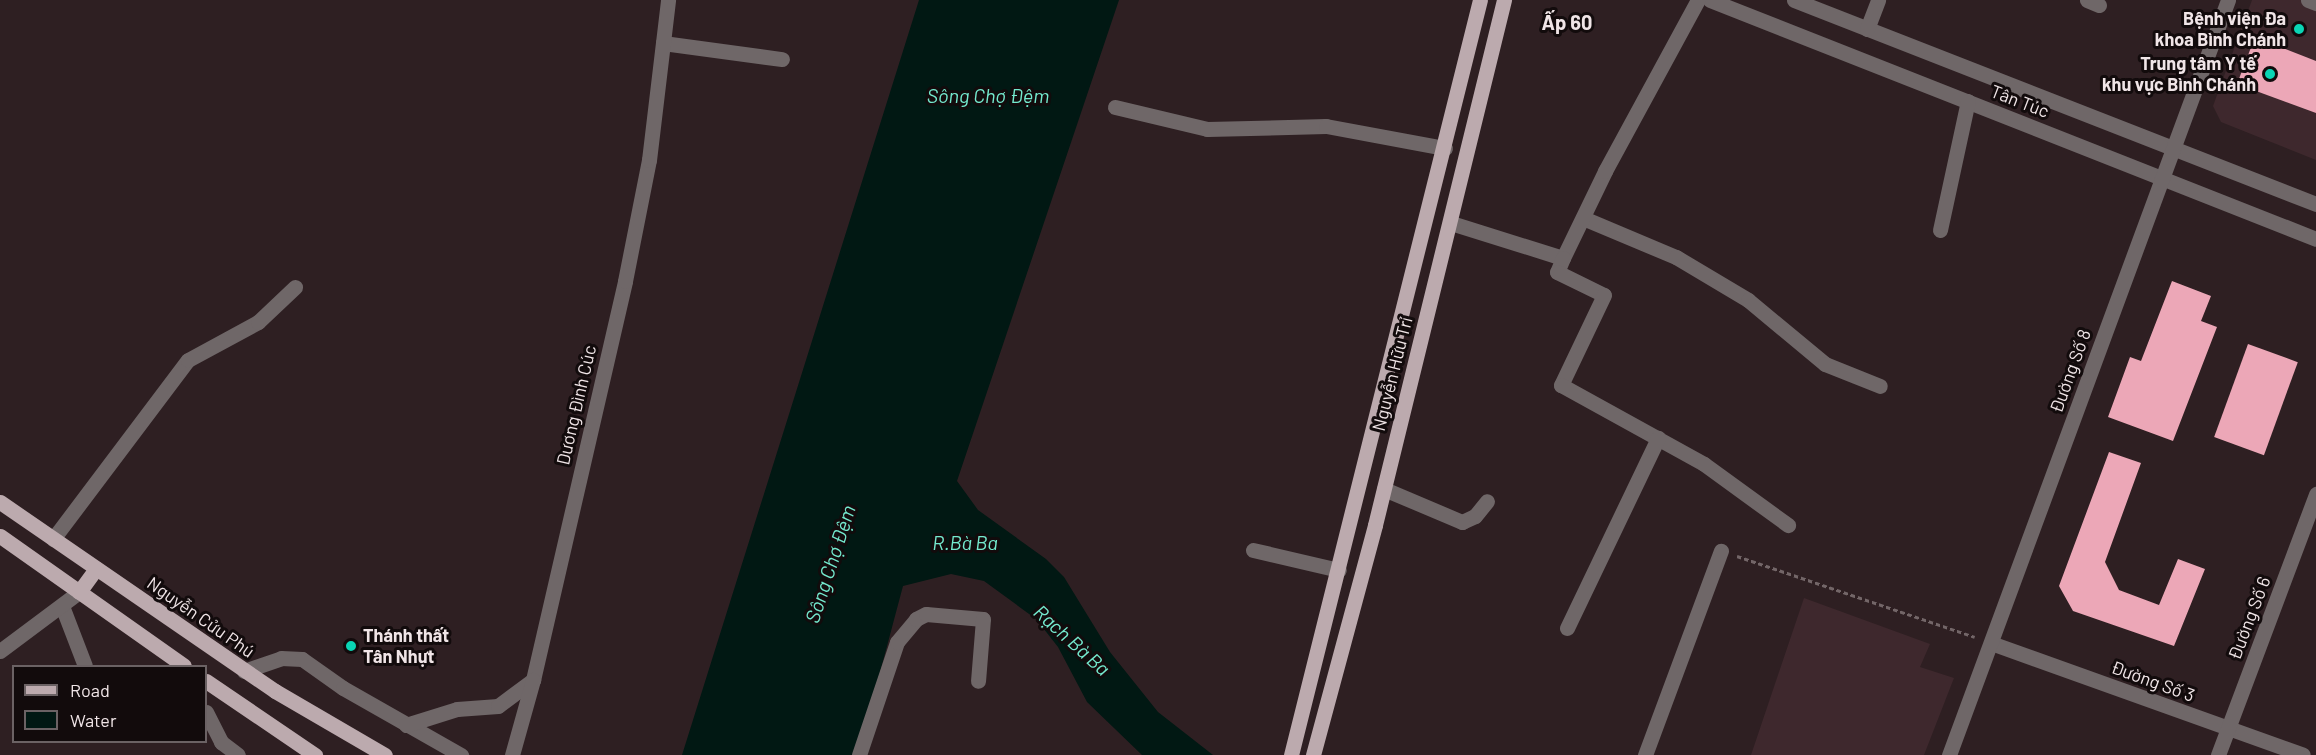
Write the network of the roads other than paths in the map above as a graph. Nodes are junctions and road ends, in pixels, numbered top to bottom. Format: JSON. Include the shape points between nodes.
{"nodes":[{"id":1,"x":668,"y":0,"type":"edge"},
{"id":2,"x":1480,"y":0,"type":"edge"},
{"id":3,"x":1504,"y":0,"type":"edge"},
{"id":4,"x":1698,"y":0,"type":"edge"},
{"id":5,"x":1710,"y":0,"type":"edge"},
{"id":6,"x":1794,"y":0,"type":"edge"},
{"id":7,"x":1878,"y":0,"type":"edge"},
{"id":8,"x":2228,"y":0,"type":"edge"},
{"id":9,"x":2308,"y":0,"type":"edge"},
{"id":10,"x":2316,"y":3,"type":"edge"},
{"id":11,"x":1867,"y":29,"type":"junction"},
{"id":12,"x":663,"y":43,"type":"junction"},
{"id":13,"x":782,"y":59,"type":"dead end"},
{"id":14,"x":1968,"y":101,"type":"junction"},
{"id":15,"x":1114,"y":107,"type":"dead end"},
{"id":16,"x":1445,"y":148,"type":"junction"},
{"id":17,"x":2173,"y":148,"type":"junction"},
{"id":18,"x":2162,"y":177,"type":"junction"},
{"id":19,"x":2316,"y":204,"type":"edge"},
{"id":20,"x":1583,"y":218,"type":"junction"},
{"id":21,"x":1450,"y":223,"type":"junction"},
{"id":22,"x":1940,"y":230,"type":"dead end"},
{"id":23,"x":2316,"y":239,"type":"edge"},
{"id":24,"x":1563,"y":258,"type":"junction"},
{"id":25,"x":295,"y":287,"type":"dead end"},
{"id":26,"x":1399,"y":324,"type":"junction"},
{"id":27,"x":1422,"y":332,"type":"junction"},
{"id":28,"x":1880,"y":386,"type":"dead end"},
{"id":29,"x":1658,"y":438,"type":"junction"},
{"id":30,"x":1384,"y":489,"type":"junction"},
{"id":31,"x":2316,"y":494,"type":"edge"},
{"id":32,"x":1487,"y":501,"type":"dead end"},
{"id":33,"x":0,"y":502,"type":"edge"},
{"id":34,"x":2311,"y":521,"type":"edge"},
{"id":35,"x":1788,"y":525,"type":"dead end"},
{"id":36,"x":0,"y":536,"type":"edge"},
{"id":37,"x":53,"y":539,"type":"junction"},
{"id":38,"x":1253,"y":550,"type":"dead end"},
{"id":39,"x":1721,"y":551,"type":"road end"},
{"id":40,"x":96,"y":568,"type":"junction"},
{"id":41,"x":1339,"y":570,"type":"junction"},
{"id":42,"x":79,"y":592,"type":"junction"},
{"id":43,"x":62,"y":606,"type":"junction"},
{"id":44,"x":1567,"y":628,"type":"dead end"},
{"id":45,"x":1991,"y":643,"type":"junction"},
{"id":46,"x":0,"y":651,"type":"edge"},
{"id":47,"x":84,"y":665,"type":"edge"},
{"id":48,"x":183,"y":665,"type":"edge"},
{"id":49,"x":244,"y":671,"type":"junction"},
{"id":50,"x":533,"y":680,"type":"junction"},
{"id":51,"x":978,"y":681,"type":"dead end"},
{"id":52,"x":207,"y":682,"type":"edge"},
{"id":53,"x":207,"y":714,"type":"edge"},
{"id":54,"x":406,"y":725,"type":"junction"},
{"id":55,"x":2228,"y":728,"type":"junction"},
{"id":56,"x":238,"y":755,"type":"edge"},
{"id":57,"x":315,"y":755,"type":"edge"},
{"id":58,"x":385,"y":755,"type":"edge"},
{"id":59,"x":461,"y":755,"type":"edge"},
{"id":60,"x":512,"y":755,"type":"edge"},
{"id":61,"x":859,"y":755,"type":"edge"},
{"id":62,"x":1291,"y":755,"type":"edge"},
{"id":63,"x":1313,"y":755,"type":"edge"},
{"id":64,"x":1645,"y":755,"type":"edge"},
{"id":65,"x":1949,"y":755,"type":"edge"},
{"id":66,"x":2218,"y":755,"type":"edge"},
{"id":67,"x":2303,"y":755,"type":"edge"}],
"edges":[{"from":1,"to":12,"type":"street","name":"Dương Đình Cúc"},
{"from":2,"to":16,"type":"main road","name":"Nguyễn Hữu Trí"},
{"from":3,"to":21,"type":"main road","name":"Nguyễn Hữu Trí"},
{"from":4,"to":20,"type":"street"},
{"from":5,"to":14,"type":"street","name":"Tân Túc"},
{"from":6,"to":11,"type":"street","name":"Tân Túc"},
{"from":7,"to":11,"type":"street"},
{"from":8,"to":17,"type":"street","name":"Đường Số 8"},
{"from":9,"to":10,"type":"street"},
{"from":11,"to":17,"type":"street","name":"Tân Túc"},
{"from":12,"to":13,"type":"street"},
{"from":12,"to":50,"type":"street","name":"Dương Đình Cúc","via":[[649,160],[625,281]]},
{"from":14,"to":18,"type":"street","name":"Tân Túc"},
{"from":14,"to":22,"type":"street"},
{"from":15,"to":16,"type":"street","via":[[1207,129],[1326,126]]},
{"from":16,"to":26,"type":"main road","name":"Nguyễn Hữu Trí"},
{"from":17,"to":18,"type":"street","name":"Đường Số 8"},
{"from":17,"to":19,"type":"street","name":"Tân Túc"},
{"from":18,"to":23,"type":"street","name":"Tân Túc"},
{"from":18,"to":45,"type":"street","name":"Đường Số 8"},
{"from":20,"to":24,"type":"street"},
{"from":20,"to":28,"type":"street","via":[[1676,257],[1748,300],[1825,364]]},
{"from":21,"to":24,"type":"street"},
{"from":21,"to":27,"type":"main road","name":"Nguyễn Hữu Trí"},
{"from":24,"to":29,"type":"street","via":[[1557,272],[1604,295],[1561,386]]},
{"from":25,"to":37,"type":"street","via":[[258,322],[188,360]]},
{"from":26,"to":27,"type":"main road"},
{"from":26,"to":41,"type":"main road","name":"Nguyễn Hữu Trí"},
{"from":27,"to":30,"type":"main road","name":"Nguyễn Hữu Trí"},
{"from":29,"to":35,"type":"street","via":[[1704,464]]},
{"from":29,"to":44,"type":"street"},
{"from":30,"to":32,"type":"street","via":[[1462,522],[1475,516]]},
{"from":30,"to":63,"type":"main road","name":"Nguyễn Hữu Trí"},
{"from":31,"to":34,"type":"street","name":"Đường Số 6"},
{"from":33,"to":37,"type":"main road","name":"Nguyễn Cửu Phú"},
{"from":34,"to":55,"type":"street","name":"Đường Số 6"},
{"from":36,"to":42,"type":"main road"},
{"from":37,"to":40,"type":"main road","name":"Nguyễn Cửu Phú"},
{"from":38,"to":41,"type":"street"},
{"from":39,"to":64,"type":"street"},
{"from":40,"to":42,"type":"main road"},
{"from":40,"to":49,"type":"main road","name":"Nguyễn Cửu Phú"},
{"from":41,"to":62,"type":"main road","name":"Nguyễn Hữu Trí"},
{"from":42,"to":43,"type":"street"},
{"from":42,"to":48,"type":"main road"},
{"from":43,"to":46,"type":"street"},
{"from":43,"to":47,"type":"street"},
{"from":45,"to":55,"type":"street","name":"Đường Số 3"},
{"from":45,"to":65,"type":"street","name":"Đường Số 8"},
{"from":49,"to":54,"type":"street","via":[[281,658],[302,659]]},
{"from":49,"to":58,"type":"main road","name":"Nguyễn Cửu Phú"},
{"from":50,"to":54,"type":"street","via":[[498,706],[457,709]]},
{"from":50,"to":60,"type":"street","name":"Dương Đình Cúc"},
{"from":51,"to":61,"type":"street","via":[[983,619],[926,614],[916,619],[897,642]]},
{"from":52,"to":57,"type":"main road"},
{"from":53,"to":56,"type":"street","via":[[221,742]]},
{"from":54,"to":59,"type":"street"},
{"from":55,"to":66,"type":"street","name":"Đường Số 6"},
{"from":55,"to":67,"type":"street","name":"Đường Số 3"}]}
